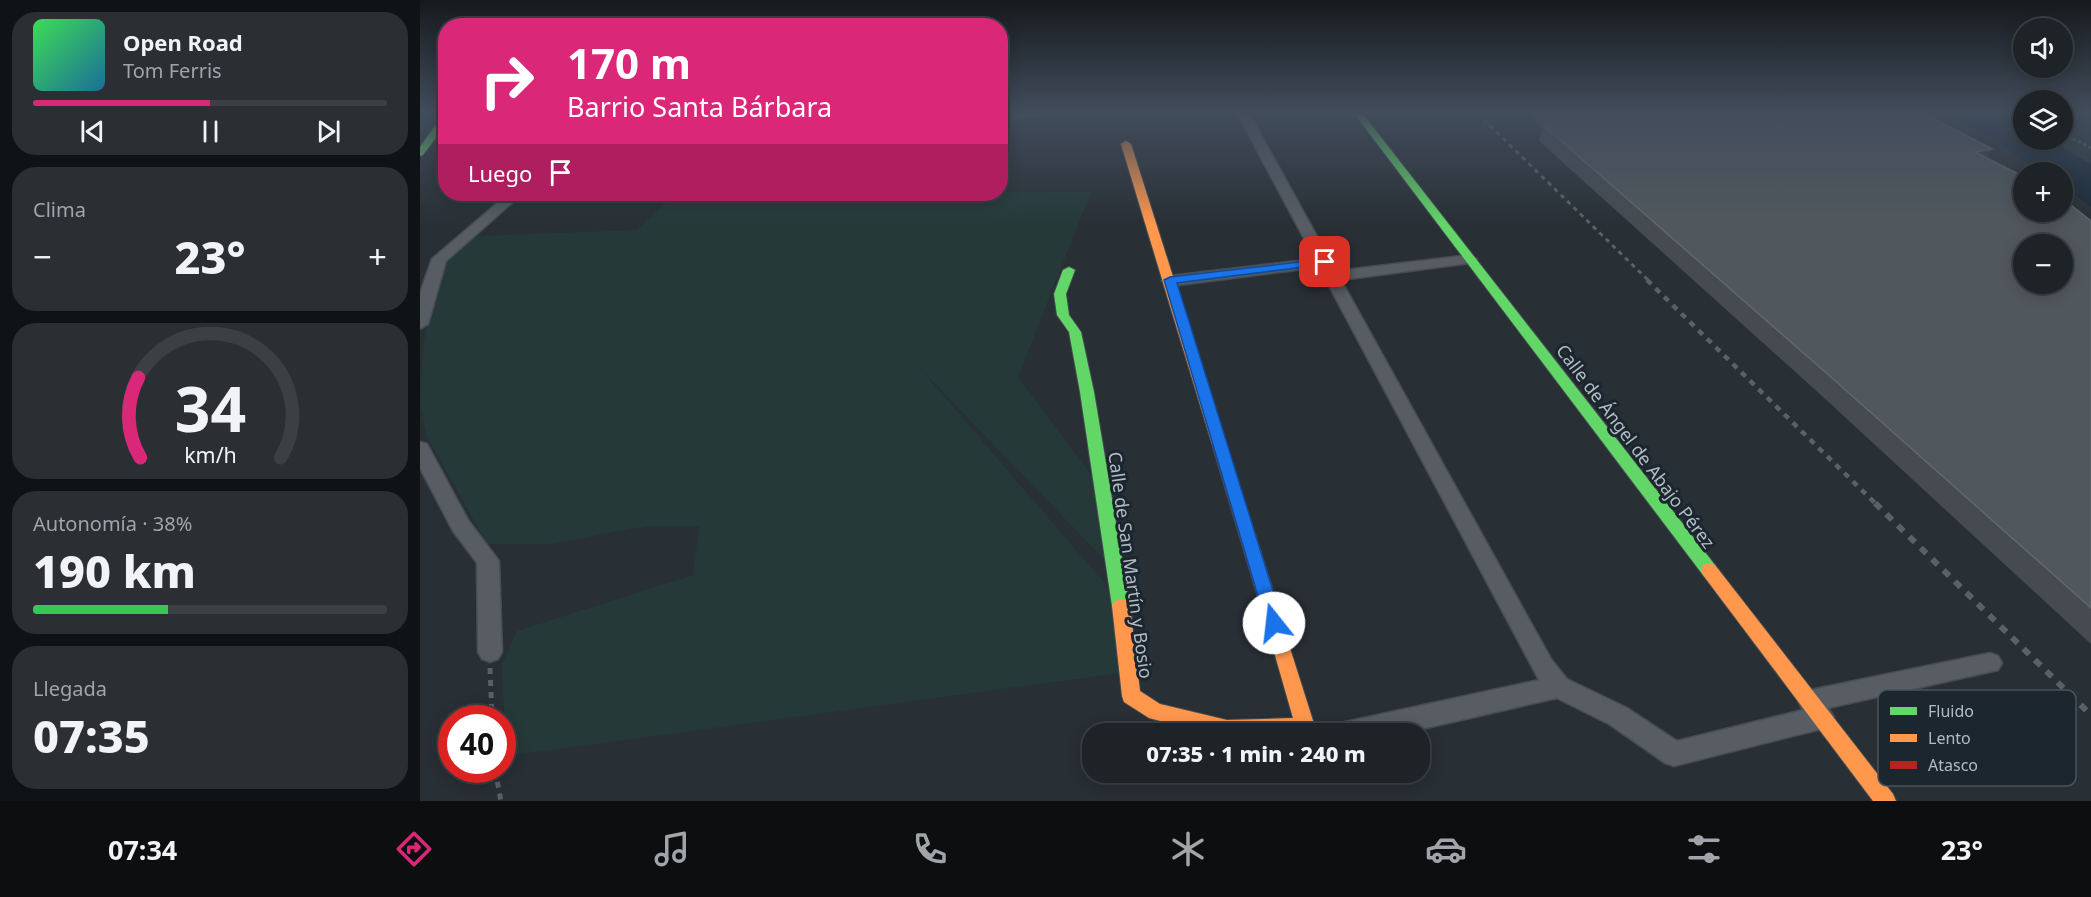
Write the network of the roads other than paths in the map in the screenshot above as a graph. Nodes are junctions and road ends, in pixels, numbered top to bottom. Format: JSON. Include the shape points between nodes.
{"nodes":[{"id":1,"x":1128,"y":150,"type":"edge"},
{"id":2,"x":1264,"y":150,"type":"edge"},
{"id":3,"x":1387,"y":150,"type":"edge"},
{"id":4,"x":507,"y":201,"type":"edge"},
{"id":5,"x":1470,"y":259,"type":"junction"},
{"id":6,"x":1329,"y":269,"type":"junction"},
{"id":7,"x":1069,"y":270,"type":"dead end"},
{"id":8,"x":1170,"y":280,"type":"junction"},
{"id":9,"x":420,"y":324,"type":"edge"},
{"id":10,"x":420,"y":449,"type":"edge"},
{"id":11,"x":490,"y":652,"type":"road end"},
{"id":12,"x":1990,"y":663,"type":"dead end"},
{"id":13,"x":1558,"y":687,"type":"junction"},
{"id":14,"x":1887,"y":690,"type":"edge"},
{"id":15,"x":1878,"y":692,"type":"edge"},
{"id":16,"x":1815,"y":709,"type":"junction"},
{"id":17,"x":1202,"y":723,"type":"edge"},
{"id":18,"x":1309,"y":723,"type":"edge"},
{"id":19,"x":1395,"y":723,"type":"edge"},
{"id":20,"x":1886,"y":801,"type":"edge"}],
"edges":[{"from":1,"to":8,"type":"main road","name":"Calle de San Martín y Bosio"},
{"from":2,"to":6,"type":"street"},
{"from":3,"to":5,"type":"main road","name":"Calle de Ángel de Abajo Pérez"},
{"from":4,"to":9,"type":"street","via":[[439,259]]},
{"from":5,"to":6,"type":"street"},
{"from":5,"to":16,"type":"main road","name":"Calle de Ángel de Abajo Pérez"},
{"from":6,"to":8,"type":"street"},
{"from":6,"to":13,"type":"street"},
{"from":7,"to":17,"type":"main road","name":"Calle de San Martín y Bosio","via":[[1060,294],[1061,305],[1075,332],[1087,392],[1131,696],[1156,712]]},
{"from":8,"to":18,"type":"main road","name":"Calle de San Martín y Bosio"},
{"from":10,"to":11,"type":"street","via":[[460,525],[488,561]]},
{"from":12,"to":14,"type":"street"},
{"from":13,"to":16,"type":"street","via":[[1618,716],[1674,754]]},
{"from":13,"to":19,"type":"street"},
{"from":15,"to":16,"type":"street"},
{"from":16,"to":20,"type":"main road","name":"Calle de Ángel de Abajo Pérez"}]}
